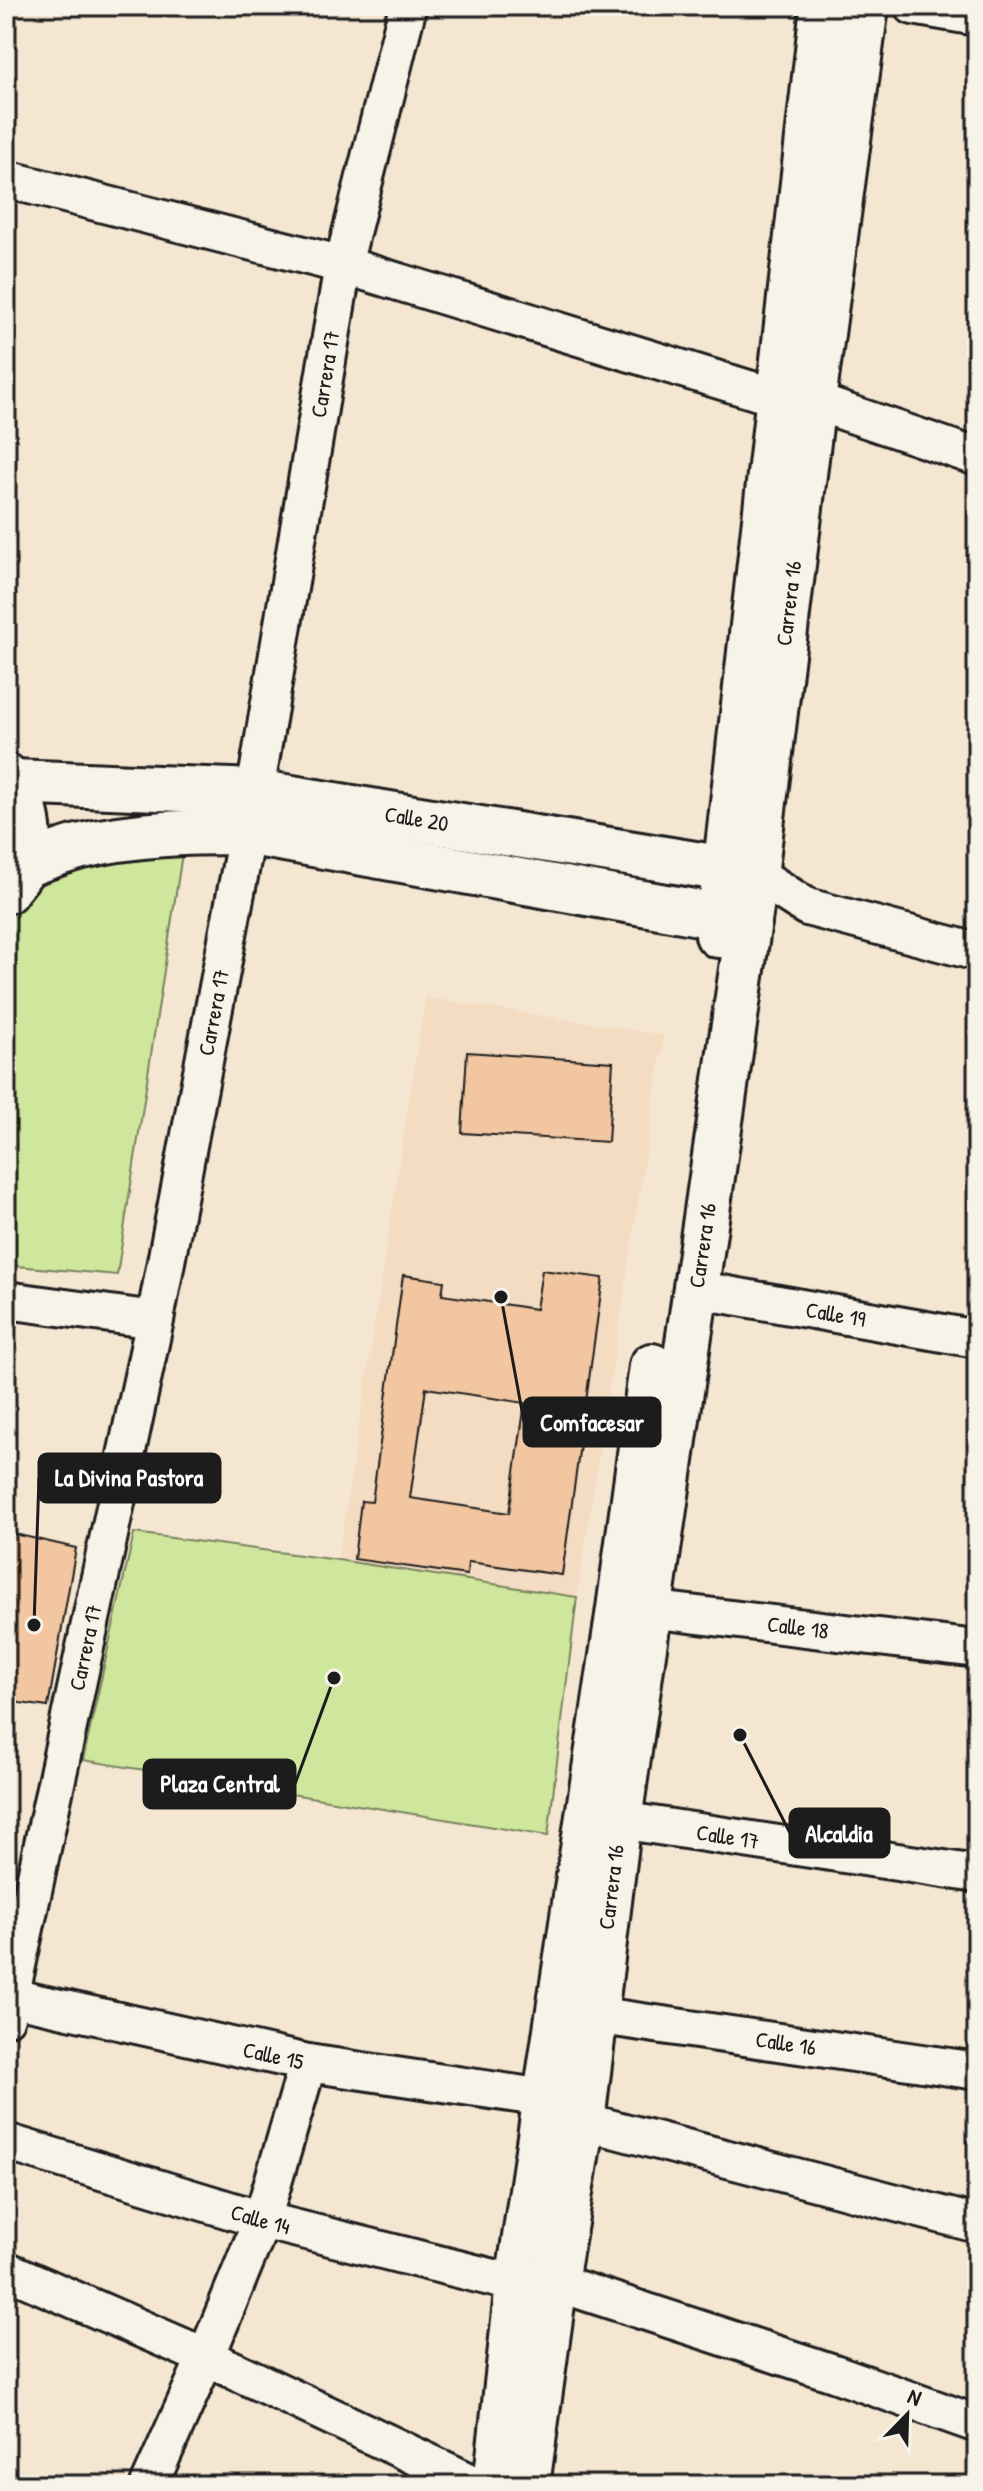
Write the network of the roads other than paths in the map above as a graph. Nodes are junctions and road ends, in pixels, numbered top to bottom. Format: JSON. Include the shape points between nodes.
{"nodes":[{"id":1,"x":408,"y":6,"type":"edge"},
{"id":2,"x":823,"y":6,"type":"edge"},
{"id":3,"x":866,"y":6,"type":"edge"},
{"id":4,"x":913,"y":6,"type":"edge"},
{"id":5,"x":977,"y":17,"type":"edge"},
{"id":6,"x":6,"y":179,"type":"edge"},
{"id":7,"x":343,"y":265,"type":"junction"},
{"id":8,"x":796,"y":399,"type":"junction"},
{"id":9,"x":977,"y":457,"type":"edge"},
{"id":10,"x":9,"y":779,"type":"edge"},
{"id":11,"x":250,"y":812,"type":"junction"},
{"id":12,"x":741,"y":871,"type":"junction"},
{"id":13,"x":15,"y":878,"type":"edge"},
{"id":14,"x":807,"y":907,"type":"junction"},
{"id":15,"x":734,"y":920,"type":"junction"},
{"id":16,"x":977,"y":952,"type":"edge"},
{"id":17,"x":694,"y":1289,"type":"junction"},
{"id":18,"x":6,"y":1300,"type":"edge"},
{"id":19,"x":155,"y":1320,"type":"junction"},
{"id":20,"x":977,"y":1339,"type":"edge"},
{"id":21,"x":634,"y":1609,"type":"junction"},
{"id":22,"x":977,"y":1649,"type":"edge"},
{"id":23,"x":619,"y":1820,"type":"junction"},
{"id":24,"x":977,"y":1874,"type":"edge"},
{"id":25,"x":8,"y":2003,"type":"edge"},
{"id":26,"x":594,"y":2015,"type":"junction"},
{"id":27,"x":308,"y":2063,"type":"junction"},
{"id":28,"x":977,"y":2071,"type":"edge"},
{"id":29,"x":545,"y":2098,"type":"junction"},
{"id":30,"x":582,"y":2121,"type":"junction"},
{"id":31,"x":6,"y":2142,"type":"edge"},
{"id":32,"x":262,"y":2220,"type":"junction"},
{"id":33,"x":977,"y":2224,"type":"edge"},
{"id":34,"x":6,"y":2270,"type":"edge"},
{"id":35,"x":536,"y":2283,"type":"junction"},
{"id":36,"x":206,"y":2357,"type":"junction"},
{"id":37,"x":977,"y":2424,"type":"edge"},
{"id":38,"x":149,"y":2485,"type":"edge"},
{"id":39,"x":476,"y":2485,"type":"edge"},
{"id":40,"x":496,"y":2485,"type":"edge"},
{"id":41,"x":527,"y":2485,"type":"edge"}],
"edges":[{"from":1,"to":7,"type":"street","name":"Carrera 17"},
{"from":2,"to":8,"type":"main road","name":"Carrera 16"},
{"from":3,"to":8,"type":"main road","name":"Carrera 16"},
{"from":4,"to":5,"type":"street"},
{"from":6,"to":7,"type":"street"},
{"from":7,"to":8,"type":"street"},
{"from":7,"to":11,"type":"street","name":"Carrera 17"},
{"from":8,"to":9,"type":"street"},
{"from":8,"to":12,"type":"main road","name":"Carrera 16"},
{"from":10,"to":11,"type":"main road","name":"Calle 20"},
{"from":10,"to":13,"type":"main road","via":[[29,822]]},
{"from":11,"to":12,"type":"main road","name":"Calle 20"},
{"from":11,"to":13,"type":"main road","name":"Calle 20","via":[[185,832],[77,847]]},
{"from":11,"to":15,"type":"main road","name":"Calle 20"},
{"from":11,"to":19,"type":"street","name":"Carrera 17"},
{"from":12,"to":14,"type":"street","name":"Calle 20"},
{"from":12,"to":15,"type":"main road","name":"Carrera 16"},
{"from":14,"to":15,"type":"street","name":"Calle 20"},
{"from":14,"to":16,"type":"street","name":"Calle 20"},
{"from":15,"to":17,"type":"main road","name":"Carrera 16"},
{"from":15,"to":21,"type":"main road","name":"Carrera 16","via":[[632,1503]]},
{"from":17,"to":20,"type":"street","name":"Calle 19"},
{"from":17,"to":21,"type":"main road","name":"Carrera 16"},
{"from":18,"to":19,"type":"street"},
{"from":19,"to":25,"type":"street","name":"Carrera 17"},
{"from":21,"to":22,"type":"street","name":"Calle 18"},
{"from":21,"to":23,"type":"main road","name":"Carrera 16"},
{"from":21,"to":29,"type":"main road","name":"Carrera 16"},
{"from":23,"to":24,"type":"street","name":"Calle 17"},
{"from":23,"to":26,"type":"main road","name":"Carrera 16"},
{"from":25,"to":27,"type":"street","name":"Calle 15"},
{"from":26,"to":28,"type":"street","name":"Calle 16"},
{"from":26,"to":30,"type":"main road","name":"Carrera 16"},
{"from":27,"to":29,"type":"street","name":"Calle 15"},
{"from":27,"to":32,"type":"street"},
{"from":29,"to":35,"type":"main road","name":"Carrera 16"},
{"from":30,"to":33,"type":"street"},
{"from":30,"to":35,"type":"main road","name":"Carrera 16"},
{"from":31,"to":32,"type":"street","name":"Calle 14"},
{"from":32,"to":35,"type":"street","name":"Calle 14"},
{"from":32,"to":36,"type":"street"},
{"from":34,"to":36,"type":"street"},
{"from":35,"to":37,"type":"street","name":"Calle 14","via":[[834,2373]]},
{"from":35,"to":40,"type":"main road","name":"Carrera 16"},
{"from":35,"to":41,"type":"main road","name":"Carrera 16"},
{"from":36,"to":38,"type":"street"},
{"from":36,"to":39,"type":"street"}]}
